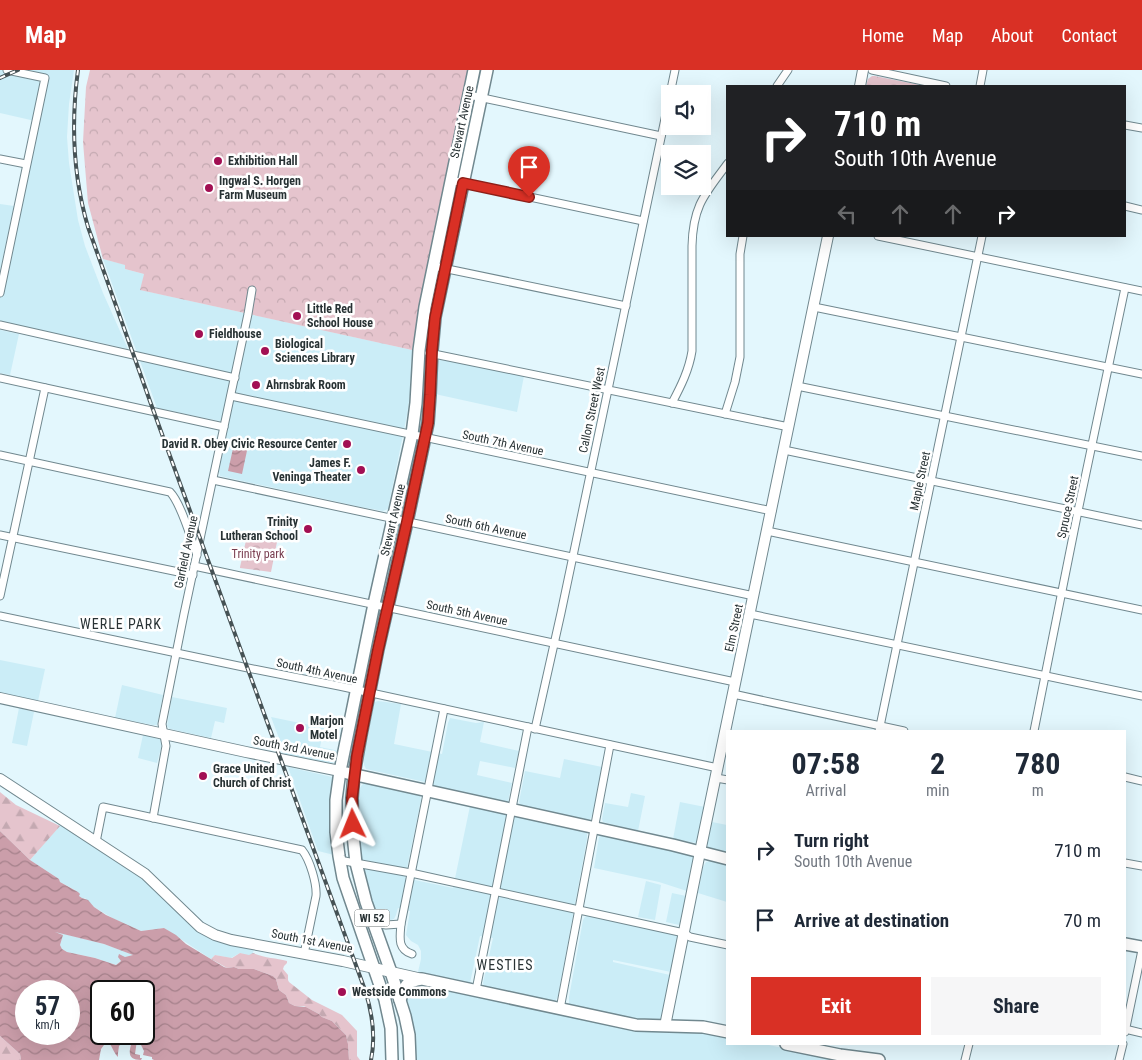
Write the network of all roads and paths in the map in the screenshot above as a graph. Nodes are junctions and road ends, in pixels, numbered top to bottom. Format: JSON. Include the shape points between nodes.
{"nodes":[{"id":1,"x":7,"y":70,"type":"edge"},
{"id":2,"x":474,"y":70,"type":"edge"},
{"id":3,"x":487,"y":70,"type":"edge"},
{"id":4,"x":675,"y":70,"type":"edge"},
{"id":5,"x":788,"y":70,"type":"edge"},
{"id":6,"x":863,"y":70,"type":"edge"},
{"id":7,"x":872,"y":70,"type":"edge"},
{"id":8,"x":983,"y":70,"type":"edge"},
{"id":9,"x":672,"y":85,"type":"edge"},
{"id":10,"x":778,"y":85,"type":"edge"},
{"id":11,"x":860,"y":85,"type":"edge"},
{"id":12,"x":941,"y":85,"type":"edge"},
{"id":13,"x":980,"y":85,"type":"edge"},
{"id":14,"x":468,"y":95,"type":"junction"},
{"id":15,"x":481,"y":98,"type":"junction"},
{"id":16,"x":1126,"y":125,"type":"edge"},
{"id":17,"x":1142,"y":128,"type":"edge"},
{"id":18,"x":661,"y":136,"type":"joint"},
{"id":19,"x":0,"y":158,"type":"edge"},
{"id":20,"x":26,"y":164,"type":"junction"},
{"id":21,"x":726,"y":166,"type":"edge"},
{"id":22,"x":450,"y":180,"type":"junction"},
{"id":23,"x":463,"y":183,"type":"junction"},
{"id":24,"x":1126,"y":206,"type":"edge"},
{"id":25,"x":1142,"y":210,"type":"edge"},
{"id":26,"x":643,"y":221,"type":"junction"},
{"id":27,"x":743,"y":237,"type":"edge"},
{"id":28,"x":828,"y":237,"type":"edge"},
{"id":29,"x":883,"y":237,"type":"edge"},
{"id":30,"x":982,"y":237,"type":"edge"},
{"id":31,"x":978,"y":258,"type":"junction"},
{"id":32,"x":433,"y":266,"type":"junction"},
{"id":33,"x":445,"y":268,"type":"junction"},
{"id":34,"x":1126,"y":288,"type":"junction"},
{"id":35,"x":252,"y":290,"type":"dead end"},
{"id":36,"x":1142,"y":291,"type":"edge"},
{"id":37,"x":0,"y":293,"type":"edge"},
{"id":38,"x":626,"y":306,"type":"junction"},
{"id":39,"x":814,"y":307,"type":"junction"},
{"id":40,"x":0,"y":325,"type":"edge"},
{"id":41,"x":962,"y":337,"type":"junction"},
{"id":42,"x":419,"y":350,"type":"junction"},
{"id":43,"x":431,"y":353,"type":"junction"},
{"id":44,"x":1109,"y":367,"type":"junction"},
{"id":45,"x":1142,"y":374,"type":"edge"},
{"id":46,"x":0,"y":378,"type":"edge"},
{"id":47,"x":235,"y":378,"type":"junction"},
{"id":48,"x":797,"y":386,"type":"junction"},
{"id":49,"x":45,"y":388,"type":"junction"},
{"id":50,"x":608,"y":390,"type":"junction"},
{"id":51,"x":231,"y":396,"type":"junction"},
{"id":52,"x":672,"y":403,"type":"junction"},
{"id":53,"x":725,"y":414,"type":"junction"},
{"id":54,"x":945,"y":416,"type":"junction"},
{"id":55,"x":224,"y":427,"type":"junction"},
{"id":56,"x":789,"y":427,"type":"junction"},
{"id":57,"x":412,"y":434,"type":"junction"},
{"id":58,"x":425,"y":437,"type":"junction"},
{"id":59,"x":1092,"y":446,"type":"junction"},
{"id":60,"x":784,"y":450,"type":"junction"},
{"id":61,"x":0,"y":456,"type":"edge"},
{"id":62,"x":1142,"y":456,"type":"edge"},
{"id":63,"x":29,"y":461,"type":"junction"},
{"id":64,"x":590,"y":473,"type":"junction"},
{"id":65,"x":213,"y":480,"type":"junction"},
{"id":66,"x":931,"y":481,"type":"junction"},
{"id":67,"x":772,"y":511,"type":"junction"},
{"id":68,"x":1078,"y":511,"type":"junction"},
{"id":69,"x":394,"y":519,"type":"junction"},
{"id":70,"x":407,"y":522,"type":"junction"},
{"id":71,"x":1142,"y":525,"type":"edge"},
{"id":72,"x":767,"y":531,"type":"junction"},
{"id":73,"x":0,"y":535,"type":"edge"},
{"id":74,"x":12,"y":538,"type":"junction"},
{"id":75,"x":197,"y":555,"type":"junction"},
{"id":76,"x":572,"y":556,"type":"junction"},
{"id":77,"x":914,"y":562,"type":"junction"},
{"id":78,"x":194,"y":566,"type":"junction"},
{"id":79,"x":193,"y":574,"type":"junction"},
{"id":80,"x":1062,"y":594,"type":"junction"},
{"id":81,"x":0,"y":596,"type":"edge"},
{"id":82,"x":754,"y":596,"type":"junction"},
{"id":83,"x":374,"y":604,"type":"junction"},
{"id":84,"x":387,"y":607,"type":"junction"},
{"id":85,"x":1142,"y":610,"type":"edge"},
{"id":86,"x":750,"y":614,"type":"junction"},
{"id":87,"x":0,"y":616,"type":"edge"},
{"id":88,"x":555,"y":643,"type":"junction"},
{"id":89,"x":898,"y":644,"type":"junction"},
{"id":90,"x":176,"y":653,"type":"junction"},
{"id":91,"x":1046,"y":675,"type":"junction"},
{"id":92,"x":735,"y":682,"type":"junction"},
{"id":93,"x":356,"y":690,"type":"junction"},
{"id":94,"x":370,"y":693,"type":"junction"},
{"id":95,"x":733,"y":694,"type":"junction"},
{"id":96,"x":1142,"y":696,"type":"edge"},
{"id":97,"x":0,"y":698,"type":"edge"},
{"id":98,"x":444,"y":709,"type":"junction"},
{"id":99,"x":532,"y":728,"type":"junction"},
{"id":100,"x":880,"y":729,"type":"edge"},
{"id":101,"x":1034,"y":730,"type":"edge"},
{"id":102,"x":163,"y":734,"type":"junction"},
{"id":103,"x":610,"y":745,"type":"junction"},
{"id":104,"x":340,"y":772,"type":"junction"},
{"id":105,"x":717,"y":773,"type":"junction"},
{"id":106,"x":354,"y":774,"type":"junction"},
{"id":107,"x":1126,"y":777,"type":"edge"},
{"id":108,"x":0,"y":779,"type":"edge"},
{"id":109,"x":726,"y":779,"type":"edge"},
{"id":110,"x":1142,"y":781,"type":"edge"},
{"id":111,"x":428,"y":791,"type":"junction"},
{"id":112,"x":512,"y":810,"type":"junction"},
{"id":113,"x":153,"y":818,"type":"junction"},
{"id":114,"x":594,"y":828,"type":"junction"},
{"id":115,"x":96,"y":842,"type":"junction"},
{"id":116,"x":700,"y":852,"type":"junction"},
{"id":117,"x":726,"y":858,"type":"edge"},
{"id":118,"x":339,"y":860,"type":"junction"},
{"id":119,"x":356,"y":863,"type":"junction"},
{"id":120,"x":1126,"y":863,"type":"edge"},
{"id":121,"x":1142,"y":866,"type":"edge"},
{"id":122,"x":411,"y":874,"type":"junction"},
{"id":123,"x":495,"y":892,"type":"junction"},
{"id":124,"x":579,"y":910,"type":"junction"},
{"id":125,"x":373,"y":923,"type":"junction"},
{"id":126,"x":401,"y":924,"type":"junction"},
{"id":127,"x":684,"y":933,"type":"junction"},
{"id":128,"x":1126,"y":944,"type":"edge"},
{"id":129,"x":726,"y":945,"type":"edge"},
{"id":130,"x":1142,"y":948,"type":"edge"},
{"id":131,"x":304,"y":954,"type":"junction"},
{"id":132,"x":412,"y":954,"type":"dead end"},
{"id":133,"x":375,"y":968,"type":"junction"},
{"id":134,"x":391,"y":972,"type":"junction"},
{"id":135,"x":422,"y":979,"type":"junction"},
{"id":136,"x":476,"y":990,"type":"junction"},
{"id":137,"x":400,"y":1000,"type":"junction"},
{"id":138,"x":560,"y":1008,"type":"junction"},
{"id":139,"x":1126,"y":1025,"type":"edge"},
{"id":140,"x":665,"y":1026,"type":"junction"},
{"id":141,"x":1126,"y":1030,"type":"edge"},
{"id":142,"x":726,"y":1032,"type":"edge"},
{"id":143,"x":1142,"y":1033,"type":"edge"},
{"id":144,"x":795,"y":1045,"type":"edge"},
{"id":145,"x":969,"y":1045,"type":"edge"},
{"id":146,"x":1122,"y":1045,"type":"edge"},
{"id":147,"x":814,"y":1047,"type":"edge"},
{"id":148,"x":392,"y":1060,"type":"edge"},
{"id":149,"x":410,"y":1060,"type":"edge"},
{"id":150,"x":880,"y":1060,"type":"edge"},
{"id":151,"x":966,"y":1060,"type":"edge"},
{"id":152,"x":1119,"y":1060,"type":"edge"}],
"edges":[{"from":1,"to":20,"type":"street","via":[[45,78]]},
{"from":2,"to":14,"type":"main road","name":"Stewart Avenue","number":"WI 52"},
{"from":3,"to":15,"type":"main road","name":"Stewart Avenue","number":"WI 52"},
{"from":4,"to":9,"type":"street","name":"Callon Street West"},
{"from":5,"to":10,"type":"street"},
{"from":6,"to":11,"type":"street"},
{"from":7,"to":12,"type":"street"},
{"from":8,"to":13,"type":"street"},
{"from":14,"to":15,"type":"street"},
{"from":14,"to":22,"type":"main road","name":"Stewart Avenue","number":"WI 52"},
{"from":15,"to":18,"type":"street"},
{"from":15,"to":23,"type":"main road","name":"Stewart Avenue","number":"WI 52"},
{"from":16,"to":17,"type":"street"},
{"from":18,"to":26,"type":"street","name":"Callon Street West"},
{"from":19,"to":20,"type":"street"},
{"from":20,"to":37,"type":"street"},
{"from":21,"to":52,"type":"street","via":[[705,192],[694,218],[692,351],[690,364]]},
{"from":22,"to":23,"type":"street"},
{"from":22,"to":32,"type":"main road","name":"Stewart Avenue","number":"WI 52"},
{"from":23,"to":26,"type":"street"},
{"from":23,"to":33,"type":"main road","name":"Stewart Avenue","number":"WI 52"},
{"from":24,"to":25,"type":"street"},
{"from":26,"to":38,"type":"street","name":"Callon Street West"},
{"from":27,"to":53,"type":"street","via":[[740,357]]},
{"from":28,"to":39,"type":"street","name":"Elm Street"},
{"from":29,"to":31,"type":"street"},
{"from":30,"to":31,"type":"street","name":"Maple Street"},
{"from":31,"to":34,"type":"street"},
{"from":31,"to":41,"type":"street","name":"Maple Street"},
{"from":32,"to":33,"type":"street"},
{"from":32,"to":42,"type":"main road","name":"Stewart Avenue","number":"WI 52"},
{"from":33,"to":38,"type":"street"},
{"from":33,"to":43,"type":"main road","name":"Stewart Avenue","number":"WI 52"},
{"from":34,"to":36,"type":"street"},
{"from":34,"to":44,"type":"street","name":"Spruce Street"},
{"from":35,"to":47,"type":"street","name":"Garfield Avenue"},
{"from":38,"to":50,"type":"street","name":"Callon Street West"},
{"from":39,"to":41,"type":"street"},
{"from":39,"to":48,"type":"street","name":"Elm Street"},
{"from":40,"to":47,"type":"street"},
{"from":41,"to":44,"type":"street"},
{"from":41,"to":54,"type":"street","name":"Maple Street"},
{"from":42,"to":43,"type":"street"},
{"from":42,"to":57,"type":"main road","name":"Stewart Avenue","number":"WI 52"},
{"from":43,"to":50,"type":"street"},
{"from":43,"to":58,"type":"main road","name":"Stewart Avenue","number":"WI 52"},
{"from":44,"to":45,"type":"street"},
{"from":44,"to":59,"type":"street","name":"Spruce Street"},
{"from":46,"to":49,"type":"street"},
{"from":47,"to":51,"type":"street","name":"Garfield Avenue"},
{"from":48,"to":54,"type":"street"},
{"from":48,"to":56,"type":"street","name":"Elm Street"},
{"from":49,"to":55,"type":"street"},
{"from":49,"to":63,"type":"street"},
{"from":50,"to":52,"type":"street"},
{"from":50,"to":64,"type":"street","name":"Callon Street West"},
{"from":51,"to":55,"type":"street","name":"Garfield Avenue"},
{"from":51,"to":57,"type":"street","name":"South 7th Avenue"},
{"from":52,"to":53,"type":"street"},
{"from":53,"to":56,"type":"street"},
{"from":54,"to":59,"type":"street"},
{"from":54,"to":66,"type":"street","name":"Maple Street"},
{"from":55,"to":65,"type":"street","name":"Garfield Avenue"},
{"from":56,"to":60,"type":"street","name":"Elm Street"},
{"from":57,"to":58,"type":"street","name":"South 7th Avenue"},
{"from":57,"to":69,"type":"main road","name":"Stewart Avenue","number":"WI 52"},
{"from":58,"to":64,"type":"street","name":"South 7th Avenue"},
{"from":58,"to":70,"type":"main road","name":"Stewart Avenue","number":"WI 52"},
{"from":59,"to":62,"type":"street"},
{"from":59,"to":68,"type":"street","name":"Spruce Street"},
{"from":60,"to":66,"type":"street"},
{"from":60,"to":67,"type":"street","name":"Elm Street"},
{"from":61,"to":63,"type":"street"},
{"from":63,"to":74,"type":"street"},
{"from":63,"to":75,"type":"street","via":[[170,492]]},
{"from":64,"to":67,"type":"street","name":"South 7th Avenue"},
{"from":64,"to":76,"type":"street","name":"Callon Street West"},
{"from":65,"to":69,"type":"street","name":"South 6th Avenue"},
{"from":65,"to":75,"type":"street","name":"Garfield Avenue"},
{"from":66,"to":68,"type":"street"},
{"from":66,"to":77,"type":"street","name":"Maple Street"},
{"from":67,"to":72,"type":"street","name":"Elm Street"},
{"from":68,"to":71,"type":"street"},
{"from":68,"to":80,"type":"street","name":"Spruce Street"},
{"from":69,"to":70,"type":"street","name":"South 6th Avenue"},
{"from":69,"to":83,"type":"main road","name":"Stewart Avenue","number":"WI 52"},
{"from":70,"to":76,"type":"street","name":"South 6th Avenue"},
{"from":70,"to":84,"type":"main road","name":"Stewart Avenue","number":"WI 52"},
{"from":72,"to":77,"type":"street"},
{"from":72,"to":82,"type":"street","name":"Elm Street"},
{"from":73,"to":74,"type":"street"},
{"from":74,"to":79,"type":"street"},
{"from":74,"to":81,"type":"street"},
{"from":75,"to":78,"type":"street","name":"Garfield Avenue"},
{"from":76,"to":82,"type":"street","name":"South 6th Avenue"},
{"from":76,"to":88,"type":"street","name":"Callon Street West"},
{"from":77,"to":80,"type":"street"},
{"from":77,"to":89,"type":"street","name":"Maple Street"},
{"from":78,"to":79,"type":"street","name":"Garfield Avenue"},
{"from":78,"to":83,"type":"street","name":"South 5th Avenue"},
{"from":79,"to":90,"type":"street","name":"Garfield Avenue"},
{"from":80,"to":85,"type":"street"},
{"from":80,"to":91,"type":"street","name":"Spruce Street"},
{"from":82,"to":86,"type":"street","name":"Elm Street"},
{"from":83,"to":84,"type":"street","name":"South 5th Avenue"},
{"from":83,"to":93,"type":"main road","name":"Stewart Avenue","number":"WI 52"},
{"from":84,"to":88,"type":"street","name":"South 5th Avenue"},
{"from":84,"to":94,"type":"main road","name":"Stewart Avenue","number":"WI 52"},
{"from":86,"to":89,"type":"street"},
{"from":86,"to":92,"type":"street","name":"Elm Street"},
{"from":87,"to":90,"type":"street","name":"South 4th Avenue"},
{"from":88,"to":92,"type":"street","name":"South 5th Avenue"},
{"from":88,"to":99,"type":"street","name":"Callon Street West"},
{"from":89,"to":91,"type":"street"},
{"from":89,"to":100,"type":"street","name":"Maple Street"},
{"from":90,"to":93,"type":"street","name":"South 4th Avenue"},
{"from":90,"to":102,"type":"street","name":"Garfield Avenue","via":[[162,724]]},
{"from":91,"to":96,"type":"street"},
{"from":91,"to":101,"type":"street","name":"Spruce Street"},
{"from":92,"to":95,"type":"street","name":"Elm Street"},
{"from":93,"to":94,"type":"street","name":"South 4th Avenue"},
{"from":93,"to":104,"type":"main road","name":"Stewart Avenue","number":"WI 52"},
{"from":94,"to":98,"type":"street","name":"South 4th Avenue"},
{"from":94,"to":106,"type":"main road","name":"Stewart Avenue","number":"WI 52"},
{"from":95,"to":100,"type":"street"},
{"from":95,"to":105,"type":"street","name":"Elm Street"},
{"from":97,"to":102,"type":"street","name":"South 3rd Avenue"},
{"from":98,"to":99,"type":"street","name":"South 4th Avenue"},
{"from":98,"to":111,"type":"street"},
{"from":99,"to":103,"type":"street","name":"South 4th Avenue"},
{"from":99,"to":112,"type":"street","name":"Callon Street West"},
{"from":102,"to":104,"type":"street","name":"South 3rd Avenue"},
{"from":102,"to":113,"type":"street","name":"Garfield Avenue","via":[[166,746]]},
{"from":103,"to":105,"type":"street","name":"South 4th Avenue"},
{"from":103,"to":114,"type":"street"},
{"from":104,"to":106,"type":"main road","name":"South 3rd Avenue"},
{"from":104,"to":118,"type":"main road","name":"Stewart Avenue","number":"WI 52","via":[[335,818]]},
{"from":105,"to":109,"type":"street","name":"South 4th Avenue"},
{"from":105,"to":116,"type":"street","name":"Elm Street"},
{"from":106,"to":111,"type":"main road","name":"South 3rd Avenue"},
{"from":106,"to":119,"type":"main road","name":"Stewart Avenue","number":"WI 52","via":[[352,806]]},
{"from":107,"to":110,"type":"street"},
{"from":108,"to":115,"type":"street","name":"South 1st Avenue"},
{"from":111,"to":112,"type":"main road","name":"South 3rd Avenue"},
{"from":111,"to":122,"type":"street"},
{"from":112,"to":114,"type":"main road","name":"South 3rd Avenue"},
{"from":112,"to":123,"type":"street","name":"Callon Street West"},
{"from":113,"to":115,"type":"street","via":[[104,807]]},
{"from":113,"to":131,"type":"street","via":[[302,850],[316,889]]},
{"from":114,"to":116,"type":"main road","name":"South 3rd Avenue"},
{"from":114,"to":124,"type":"street"},
{"from":115,"to":131,"type":"street","name":"South 1st Avenue","via":[[146,874],[200,927],[231,940]]},
{"from":116,"to":117,"type":"main road","name":"South 3rd Avenue"},
{"from":116,"to":127,"type":"street","name":"Elm Street"},
{"from":118,"to":119,"type":"street"},
{"from":118,"to":133,"type":"main road","name":"Stewart Avenue","number":"WI 52"},
{"from":119,"to":122,"type":"street"},
{"from":119,"to":125,"type":"main road","name":"Stewart Avenue","number":"WI 52"},
{"from":120,"to":121,"type":"street"},
{"from":122,"to":123,"type":"street"},
{"from":122,"to":126,"type":"street"},
{"from":123,"to":124,"type":"street"},
{"from":123,"to":136,"type":"street","name":"Callon Street West"},
{"from":124,"to":127,"type":"street"},
{"from":124,"to":138,"type":"street"},
{"from":125,"to":126,"type":"street"},
{"from":125,"to":134,"type":"main road","name":"Stewart Avenue","number":"WI 52"},
{"from":126,"to":132,"type":"street","via":[[402,946],[404,951]]},
{"from":127,"to":129,"type":"street"},
{"from":127,"to":140,"type":"street","name":"Elm Street"},
{"from":128,"to":130,"type":"main road"},
{"from":130,"to":139,"type":"street"},
{"from":131,"to":133,"type":"street","name":"South 1st Avenue"},
{"from":133,"to":134,"type":"street","name":"South 1st Avenue"},
{"from":133,"to":148,"type":"main road","number":"WI 52","via":[[391,1028]]},
{"from":134,"to":135,"type":"street","name":"South 1st Avenue"},
{"from":134,"to":137,"type":"main road","number":"WI 52"},
{"from":135,"to":136,"type":"main road","name":"South 1st Avenue"},
{"from":135,"to":137,"type":"main road","via":[[408,982]]},
{"from":136,"to":138,"type":"main road","name":"South 1st Avenue"},
{"from":137,"to":149,"type":"main road","number":"WI 52","via":[[407,1023]]},
{"from":138,"to":140,"type":"main road","name":"South 1st Avenue","via":[[636,1025]]},
{"from":140,"to":142,"type":"main road","name":"South 1st Avenue"},
{"from":141,"to":143,"type":"street"},
{"from":144,"to":147,"type":"main road"},
{"from":145,"to":151,"type":"street"},
{"from":146,"to":152,"type":"street"},
{"from":147,"to":150,"type":"main road","via":[[846,1056]]}]}
